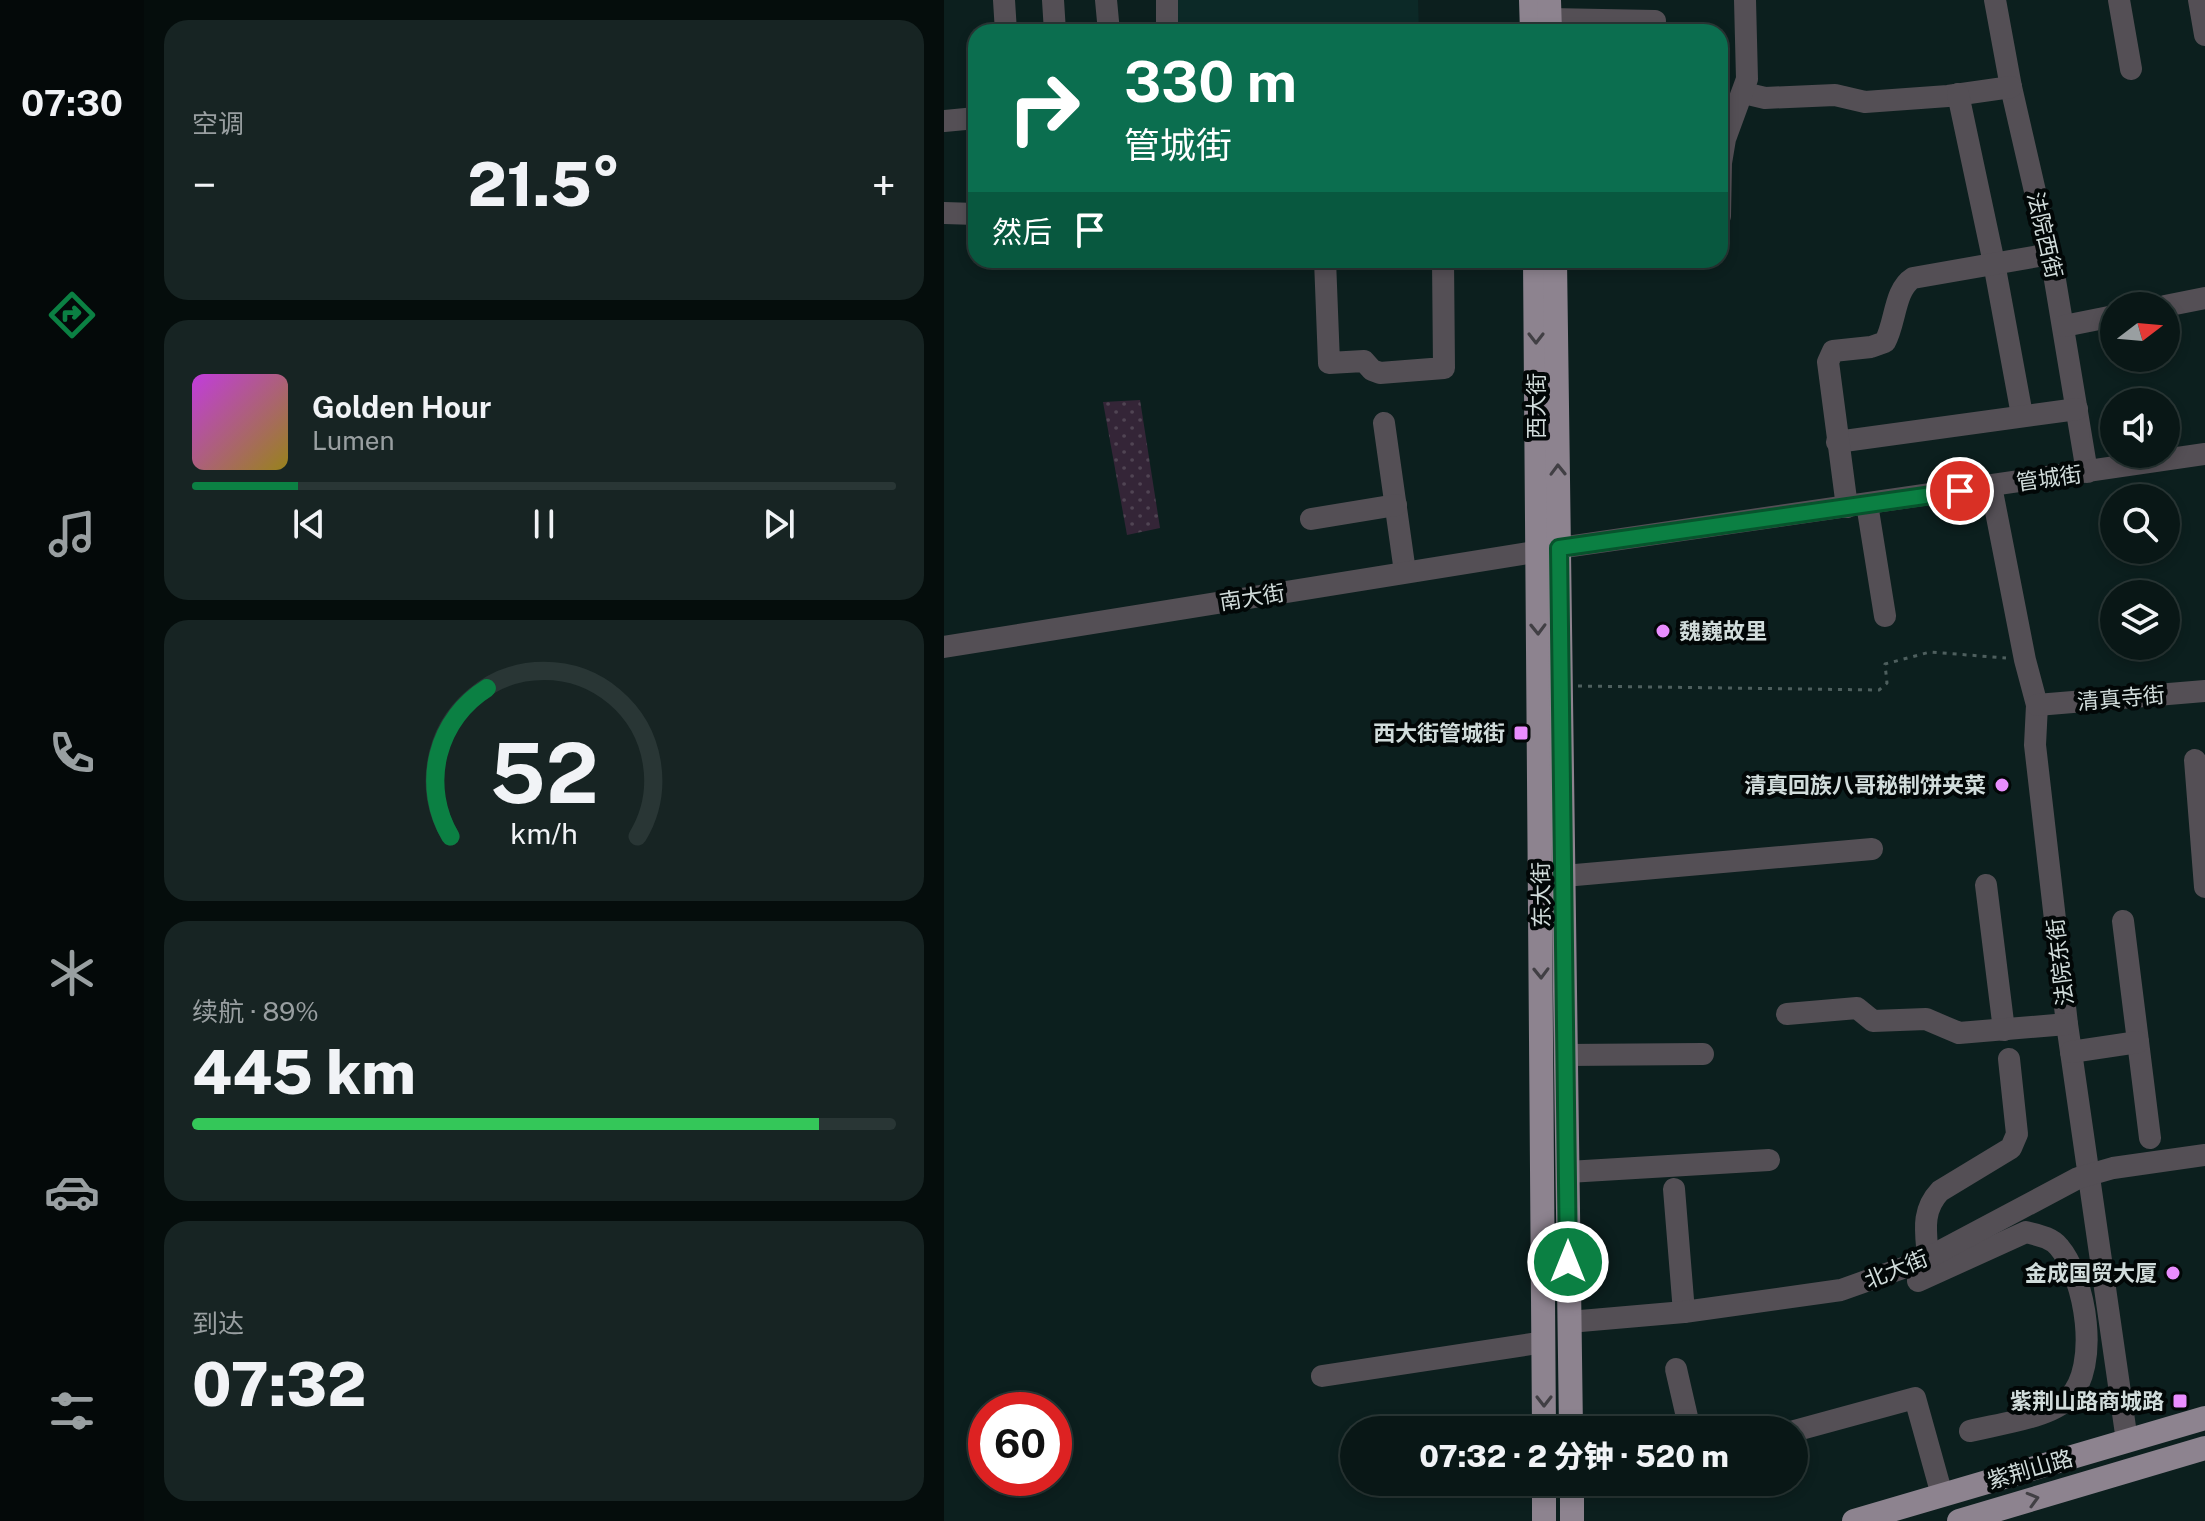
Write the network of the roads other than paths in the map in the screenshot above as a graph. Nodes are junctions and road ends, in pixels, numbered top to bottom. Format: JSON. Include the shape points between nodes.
{"nodes":[{"id":1,"x":1004,"y":0,"type":"edge"},
{"id":2,"x":1053,"y":0,"type":"edge"},
{"id":3,"x":1106,"y":0,"type":"edge"},
{"id":4,"x":1167,"y":0,"type":"edge"},
{"id":5,"x":1531,"y":0,"type":"edge"},
{"id":6,"x":1745,"y":0,"type":"edge"},
{"id":7,"x":1995,"y":0,"type":"edge"},
{"id":8,"x":2119,"y":0,"type":"edge"},
{"id":9,"x":2199,"y":0,"type":"edge"},
{"id":10,"x":1545,"y":21,"type":"edge"},
{"id":11,"x":1655,"y":21,"type":"dead end"},
{"id":12,"x":1006,"y":24,"type":"edge"},
{"id":13,"x":1054,"y":24,"type":"edge"},
{"id":14,"x":1108,"y":24,"type":"edge"},
{"id":15,"x":1167,"y":24,"type":"edge"},
{"id":16,"x":2205,"y":35,"type":"edge"},
{"id":17,"x":2131,"y":69,"type":"dead end"},
{"id":18,"x":2011,"y":87,"type":"junction"},
{"id":19,"x":1744,"y":93,"type":"junction"},
{"id":20,"x":1958,"y":94,"type":"junction"},
{"id":21,"x":968,"y":119,"type":"edge"},
{"id":22,"x":944,"y":121,"type":"edge"},
{"id":23,"x":1728,"y":129,"type":"edge"},
{"id":24,"x":944,"y":213,"type":"edge"},
{"id":25,"x":968,"y":214,"type":"edge"},
{"id":26,"x":2050,"y":254,"type":"junction"},
{"id":27,"x":1994,"y":263,"type":"junction"},
{"id":28,"x":1325,"y":268,"type":"edge"},
{"id":29,"x":1443,"y":268,"type":"edge"},
{"id":30,"x":1535,"y":268,"type":"edge"},
{"id":31,"x":1555,"y":268,"type":"edge"},
{"id":32,"x":2205,"y":298,"type":"edge"},
{"id":33,"x":2180,"y":303,"type":"edge"},
{"id":34,"x":2100,"y":319,"type":"edge"},
{"id":35,"x":2064,"y":326,"type":"junction"},
{"id":36,"x":2077,"y":409,"type":"junction"},
{"id":37,"x":2022,"y":415,"type":"junction"},
{"id":38,"x":1384,"y":423,"type":"dead end"},
{"id":39,"x":1837,"y":442,"type":"junction"},
{"id":40,"x":2205,"y":454,"type":"edge"},
{"id":41,"x":2087,"y":472,"type":"junction"},
{"id":42,"x":1991,"y":486,"type":"junction"},
{"id":43,"x":1396,"y":505,"type":"junction"},
{"id":44,"x":1857,"y":506,"type":"junction"},
{"id":45,"x":1311,"y":519,"type":"dead end"},
{"id":46,"x":1548,"y":550,"type":"junction"},
{"id":47,"x":1405,"y":572,"type":"junction"},
{"id":48,"x":1885,"y":616,"type":"dead end"},
{"id":49,"x":944,"y":647,"type":"edge"},
{"id":50,"x":2205,"y":691,"type":"edge"},
{"id":51,"x":2037,"y":705,"type":"junction"},
{"id":52,"x":2195,"y":760,"type":"dead end"},
{"id":53,"x":1872,"y":849,"type":"dead end"},
{"id":54,"x":1564,"y":876,"type":"junction"},
{"id":55,"x":1986,"y":885,"type":"dead end"},
{"id":56,"x":2205,"y":887,"type":"edge"},
{"id":57,"x":2123,"y":921,"type":"dead end"},
{"id":58,"x":1787,"y":1014,"type":"dead end"},
{"id":59,"x":2067,"y":1024,"type":"junction"},
{"id":60,"x":2004,"y":1030,"type":"junction"},
{"id":61,"x":2138,"y":1042,"type":"junction"},
{"id":62,"x":2071,"y":1052,"type":"junction"},
{"id":63,"x":1703,"y":1054,"type":"dead end"},
{"id":64,"x":1565,"y":1055,"type":"junction"},
{"id":65,"x":2009,"y":1059,"type":"dead end"},
{"id":66,"x":2150,"y":1138,"type":"dead end"},
{"id":67,"x":2205,"y":1155,"type":"edge"},
{"id":68,"x":1769,"y":1160,"type":"dead end"},
{"id":69,"x":1568,"y":1172,"type":"junction"},
{"id":70,"x":2089,"y":1175,"type":"junction"},
{"id":71,"x":1674,"y":1189,"type":"dead end"},
{"id":72,"x":1928,"y":1258,"type":"junction"},
{"id":73,"x":1918,"y":1281,"type":"dead end"},
{"id":74,"x":2108,"y":1309,"type":"junction"},
{"id":75,"x":1684,"y":1312,"type":"junction"},
{"id":76,"x":2084,"y":1314,"type":"junction"},
{"id":77,"x":1569,"y":1322,"type":"junction"},
{"id":78,"x":1544,"y":1342,"type":"junction"},
{"id":79,"x":1676,"y":1369,"type":"dead end"},
{"id":80,"x":1322,"y":1376,"type":"dead end"},
{"id":81,"x":1544,"y":1416,"type":"edge"},
{"id":82,"x":1571,"y":1416,"type":"edge"},
{"id":83,"x":1687,"y":1416,"type":"edge"},
{"id":84,"x":2205,"y":1418,"type":"edge"},
{"id":85,"x":1808,"y":1427,"type":"edge"},
{"id":86,"x":1970,"y":1431,"type":"dead end"},
{"id":87,"x":2127,"y":1441,"type":"junction"},
{"id":88,"x":2205,"y":1448,"type":"edge"},
{"id":89,"x":1942,"y":1495,"type":"junction"},
{"id":90,"x":1544,"y":1496,"type":"edge"},
{"id":91,"x":1572,"y":1496,"type":"edge"},
{"id":92,"x":1544,"y":1521,"type":"edge"},
{"id":93,"x":1572,"y":1521,"type":"edge"},
{"id":94,"x":1854,"y":1521,"type":"edge"},
{"id":95,"x":1959,"y":1521,"type":"edge"}],
"edges":[{"from":1,"to":12,"type":"street"},
{"from":2,"to":13,"type":"street"},
{"from":3,"to":14,"type":"street"},
{"from":4,"to":15,"type":"street"},
{"from":5,"to":10,"type":"main road"},
{"from":6,"to":19,"type":"street"},
{"from":7,"to":18,"type":"street","name":"法院西街"},
{"from":8,"to":17,"type":"street"},
{"from":9,"to":16,"type":"street"},
{"from":10,"to":11,"type":"street"},
{"from":18,"to":20,"type":"street"},
{"from":18,"to":26,"type":"street","name":"法院西街"},
{"from":19,"to":20,"type":"street","via":[[1765,98],[1835,95],[1865,102]]},
{"from":19,"to":23,"type":"street"},
{"from":20,"to":27,"type":"street"},
{"from":21,"to":22,"type":"street"},
{"from":24,"to":25,"type":"street"},
{"from":26,"to":27,"type":"street"},
{"from":26,"to":35,"type":"street","name":"法院西街"},
{"from":27,"to":37,"type":"street"},
{"from":27,"to":39,"type":"street","via":[[1913,278],[1900,292],[1885,342],[1833,351],[1828,362]]},
{"from":28,"to":29,"type":"street","via":[[1329,363],[1364,361],[1380,373],[1444,368]]},
{"from":30,"to":46,"type":"main road","name":"西大街","one_way":true},
{"from":46,"to":31,"type":"main road","name":"西大街","one_way":true},
{"from":32,"to":33,"type":"street"},
{"from":34,"to":35,"type":"street"},
{"from":35,"to":36,"type":"street","name":"法院西街"},
{"from":36,"to":37,"type":"street"},
{"from":36,"to":41,"type":"street","name":"法院西街"},
{"from":37,"to":39,"type":"street"},
{"from":38,"to":43,"type":"street"},
{"from":39,"to":44,"type":"street"},
{"from":40,"to":41,"type":"street","name":"管城街"},
{"from":41,"to":42,"type":"street","name":"管城街"},
{"from":42,"to":44,"type":"street","name":"管城街"},
{"from":42,"to":51,"type":"street","name":"法院东街"},
{"from":43,"to":45,"type":"street"},
{"from":43,"to":47,"type":"street"},
{"from":44,"to":46,"type":"street","name":"管城街"},
{"from":44,"to":48,"type":"street"},
{"from":46,"to":47,"type":"street","name":"南大街"},
{"from":46,"to":54,"type":"main road","name":"东大街","via":[[1563,685]]},
{"from":46,"to":78,"type":"main road","name":"东大街","one_way":true},
{"from":47,"to":49,"type":"street","name":"南大街"},
{"from":50,"to":51,"type":"street","name":"清真寺街"},
{"from":51,"to":59,"type":"street","name":"法院东街","via":[[2035,745]]},
{"from":52,"to":56,"type":"street"},
{"from":53,"to":54,"type":"street"},
{"from":54,"to":64,"type":"main road","name":"东大街"},
{"from":55,"to":60,"type":"street"},
{"from":57,"to":61,"type":"street"},
{"from":58,"to":60,"type":"street","via":[[1857,1008],[1873,1021],[1926,1019],[1959,1033]]},
{"from":59,"to":60,"type":"street"},
{"from":59,"to":62,"type":"street","name":"法院东街"},
{"from":61,"to":62,"type":"street"},
{"from":61,"to":66,"type":"street"},
{"from":62,"to":70,"type":"street","name":"法院东街"},
{"from":63,"to":64,"type":"street"},
{"from":64,"to":69,"type":"main road","name":"东大街"},
{"from":65,"to":72,"type":"street","via":[[2015,1143],[1931,1201],[1925,1212]]},
{"from":67,"to":70,"type":"street","name":"北大街"},
{"from":68,"to":69,"type":"street"},
{"from":69,"to":77,"type":"main road","name":"东大街"},
{"from":70,"to":72,"type":"street","name":"北大街","via":[[2045,1193]]},
{"from":70,"to":74,"type":"street","name":"法院东街"},
{"from":71,"to":75,"type":"street"},
{"from":72,"to":75,"type":"street","name":"北大街","via":[[1841,1290]]},
{"from":73,"to":76,"type":"street","via":[[2026,1232],[2062,1251]]},
{"from":74,"to":76,"type":"street"},
{"from":74,"to":87,"type":"street","name":"法院东街"},
{"from":75,"to":77,"type":"street","name":"北大街"},
{"from":76,"to":86,"type":"street","via":[[2087,1353],[2079,1385],[2067,1400],[2049,1411]]},
{"from":77,"to":82,"type":"main road","name":"东大街"},
{"from":78,"to":80,"type":"street"},
{"from":78,"to":81,"type":"main road","name":"东大街","one_way":true},
{"from":79,"to":83,"type":"street"},
{"from":84,"to":87,"type":"main road","name":"紫荆山路"},
{"from":85,"to":89,"type":"street","via":[[1915,1398]]},
{"from":87,"to":89,"type":"main road","name":"紫荆山路"},
{"from":95,"to":88,"type":"main road","name":"紫荆山路","one_way":true},
{"from":89,"to":94,"type":"main road","name":"紫荆山路"},
{"from":90,"to":92,"type":"main road"},
{"from":91,"to":93,"type":"main road"}]}
